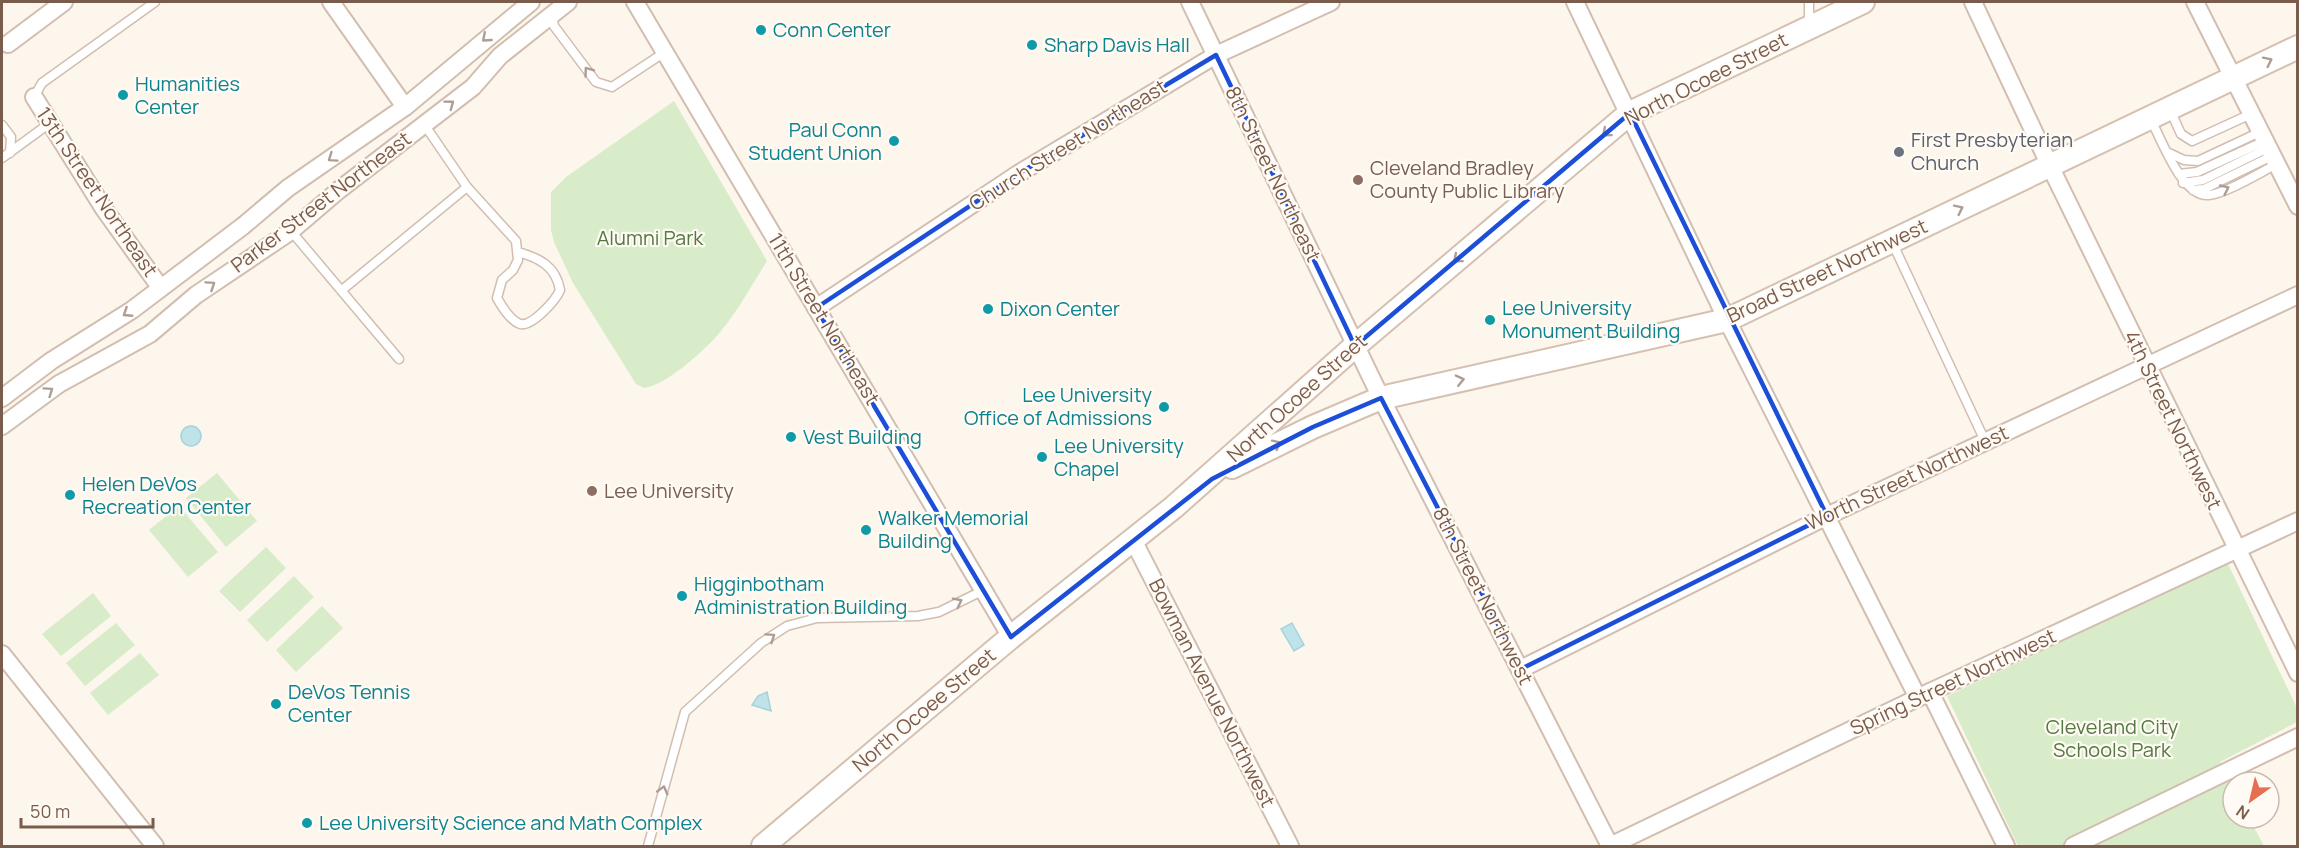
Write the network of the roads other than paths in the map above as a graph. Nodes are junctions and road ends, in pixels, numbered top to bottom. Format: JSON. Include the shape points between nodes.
{"nodes":[{"id":1,"x":64,"y":2,"type":"edge"},
{"id":2,"x":155,"y":2,"type":"edge"},
{"id":3,"x":331,"y":2,"type":"edge"},
{"id":4,"x":531,"y":2,"type":"edge"},
{"id":5,"x":568,"y":2,"type":"edge"},
{"id":6,"x":635,"y":2,"type":"edge"},
{"id":7,"x":1190,"y":2,"type":"edge"},
{"id":8,"x":1331,"y":2,"type":"edge"},
{"id":9,"x":1575,"y":2,"type":"edge"},
{"id":10,"x":1809,"y":2,"type":"edge"},
{"id":11,"x":1863,"y":2,"type":"edge"},
{"id":12,"x":1973,"y":2,"type":"edge"},
{"id":13,"x":2195,"y":2,"type":"edge"},
{"id":14,"x":552,"y":14,"type":"junction"},
{"id":15,"x":1809,"y":27,"type":"junction"},
{"id":16,"x":5,"y":38,"type":"edge"},
{"id":17,"x":2298,"y":46,"type":"edge"},
{"id":18,"x":665,"y":51,"type":"junction"},
{"id":19,"x":1216,"y":55,"type":"junction"},
{"id":20,"x":2233,"y":78,"type":"junction"},
{"id":21,"x":34,"y":97,"type":"joint"},
{"id":22,"x":405,"y":107,"type":"junction"},
{"id":23,"x":1630,"y":113,"type":"junction"},
{"id":24,"x":2160,"y":113,"type":"junction"},
{"id":25,"x":2251,"y":114,"type":"junction"},
{"id":26,"x":50,"y":123,"type":"junction"},
{"id":27,"x":424,"y":124,"type":"junction"},
{"id":28,"x":2,"y":125,"type":"edge"},
{"id":29,"x":2268,"y":148,"type":"junction"},
{"id":30,"x":10,"y":153,"type":"junction"},
{"id":31,"x":2169,"y":153,"type":"junction"},
{"id":32,"x":2,"y":158,"type":"edge"},
{"id":33,"x":2050,"y":166,"type":"junction"},
{"id":34,"x":2179,"y":174,"type":"junction"},
{"id":35,"x":2185,"y":185,"type":"junction"},
{"id":36,"x":467,"y":187,"type":"junction"},
{"id":37,"x":2298,"y":206,"type":"edge"},
{"id":38,"x":291,"y":231,"type":"junction"},
{"id":39,"x":1892,"y":241,"type":"junction"},
{"id":40,"x":518,"y":252,"type":"junction"},
{"id":41,"x":160,"y":287,"type":"junction"},
{"id":42,"x":342,"y":290,"type":"junction"},
{"id":43,"x":2298,"y":295,"type":"edge"},
{"id":44,"x":816,"y":308,"type":"junction"},
{"id":45,"x":1727,"y":320,"type":"junction"},
{"id":46,"x":1355,"y":346,"type":"junction"},
{"id":47,"x":399,"y":359,"type":"dead end"},
{"id":48,"x":2147,"y":365,"type":"junction"},
{"id":49,"x":2,"y":398,"type":"edge"},
{"id":50,"x":1381,"y":398,"type":"junction"},
{"id":51,"x":2,"y":426,"type":"edge"},
{"id":52,"x":1986,"y":441,"type":"junction"},
{"id":53,"x":1174,"y":507,"type":"junction"},
{"id":54,"x":1827,"y":516,"type":"junction"},
{"id":55,"x":2298,"y":521,"type":"edge"},
{"id":56,"x":1133,"y":540,"type":"junction"},
{"id":57,"x":2236,"y":550,"type":"junction"},
{"id":58,"x":984,"y":590,"type":"junction"},
{"id":59,"x":1011,"y":637,"type":"junction"},
{"id":60,"x":2,"y":654,"type":"edge"},
{"id":61,"x":1521,"y":669,"type":"junction"},
{"id":62,"x":2298,"y":673,"type":"edge"},
{"id":63,"x":1924,"y":695,"type":"junction"},
{"id":64,"x":2298,"y":737,"type":"edge"},
{"id":65,"x":155,"y":846,"type":"edge"},
{"id":66,"x":648,"y":846,"type":"edge"},
{"id":67,"x":763,"y":846,"type":"edge"},
{"id":68,"x":1290,"y":846,"type":"edge"},
{"id":69,"x":1610,"y":846,"type":"edge"},
{"id":70,"x":2006,"y":846,"type":"edge"},
{"id":71,"x":2073,"y":846,"type":"edge"}],
"edges":[{"from":1,"to":16,"type":"street"},
{"from":2,"to":21,"type":"lane","via":[[42,83]]},
{"from":3,"to":22,"type":"street"},
{"from":4,"to":22,"type":"street","name":"Parker Street Northeast","one_way":true},
{"from":5,"to":14,"type":"street","name":"Parker Street Northeast"},
{"from":6,"to":18,"type":"street","name":"11th Street Northeast"},
{"from":7,"to":19,"type":"street","name":"8th Street Northeast"},
{"from":8,"to":19,"type":"street","name":"Church Street Northeast"},
{"from":9,"to":23,"type":"street"},
{"from":10,"to":15,"type":"lane"},
{"from":11,"to":15,"type":"main road","name":"North Ocoee Street"},
{"from":12,"to":33,"type":"street","name":"4th Street Northwest"},
{"from":13,"to":20,"type":"street"},
{"from":18,"to":14,"type":"lane","one_way":true,"via":[[612,87],[602,86],[554,26]]},
{"from":27,"to":14,"type":"street","name":"Parker Street Northeast","one_way":true,"via":[[473,87],[500,56]]},
{"from":15,"to":23,"type":"main road","name":"North Ocoee Street"},
{"from":20,"to":17,"type":"main road","name":"Broad Street Northwest","one_way":true},
{"from":18,"to":44,"type":"street","name":"11th Street Northeast"},
{"from":19,"to":44,"type":"street","name":"Church Street Northeast","via":[[1018,174]]},
{"from":19,"to":46,"type":"street","name":"8th Street Northeast"},
{"from":20,"to":24,"type":"main road","name":"Broad Street Northwest"},
{"from":20,"to":25,"type":"street"},
{"from":21,"to":26,"type":"street","name":"13th Street Northeast"},
{"from":22,"to":41,"type":"street","name":"Parker Street Northeast","one_way":true,"via":[[288,188]]},
{"from":23,"to":45,"type":"street"},
{"from":23,"to":46,"type":"main road","name":"North Ocoee Street","one_way":true},
{"from":24,"to":25,"type":"lane","via":[[2192,141]]},
{"from":24,"to":31,"type":"lane"},
{"from":24,"to":33,"type":"main road","name":"Broad Street Northwest"},
{"from":25,"to":29,"type":"street"},
{"from":26,"to":30,"type":"lane"},
{"from":26,"to":41,"type":"street","name":"13th Street Northeast","via":[[104,209]]},
{"from":27,"to":36,"type":"lane"},
{"from":27,"to":38,"type":"street","name":"Parker Street Northeast"},
{"from":28,"to":30,"type":"lane","via":[[11,137]]},
{"from":29,"to":31,"type":"lane","via":[[2198,161]]},
{"from":29,"to":34,"type":"lane","via":[[2197,172]]},
{"from":29,"to":35,"type":"lane"},
{"from":35,"to":29,"type":"lane","one_way":true,"via":[[2199,194],[2214,194]]},
{"from":29,"to":37,"type":"street"},
{"from":30,"to":32,"type":"lane"},
{"from":31,"to":34,"type":"lane"},
{"from":39,"to":33,"type":"main road","name":"Broad Street Northwest","one_way":true},
{"from":33,"to":48,"type":"street","name":"4th Street Northwest"},
{"from":34,"to":35,"type":"lane"},
{"from":36,"to":40,"type":"lane","via":[[514,237]]},
{"from":36,"to":42,"type":"lane"},
{"from":38,"to":42,"type":"lane"},
{"from":51,"to":38,"type":"street","name":"Parker Street Northeast","one_way":true,"via":[[59,384],[150,334],[196,295]]},
{"from":39,"to":45,"type":"main road","name":"Broad Street Northwest"},
{"from":39,"to":52,"type":"lane"},
{"from":40,"to":40,"type":"lane","via":[[518,260],[502,280],[497,298],[512,318],[527,324],[554,303],[560,290],[546,263]]},
{"from":41,"to":49,"type":"street","name":"Parker Street Northeast","one_way":true},
{"from":42,"to":47,"type":"lane"},
{"from":43,"to":48,"type":"street","name":"Worth Street Northwest"},
{"from":44,"to":58,"type":"street","name":"11th Street Northeast"},
{"from":50,"to":45,"type":"main road","name":"Broad Street Northwest","one_way":true},
{"from":45,"to":54,"type":"street"},
{"from":46,"to":50,"type":"street","name":"8th Street Northwest"},
{"from":46,"to":53,"type":"main road","name":"North Ocoee Street"},
{"from":48,"to":52,"type":"street","name":"Worth Street Northwest"},
{"from":48,"to":57,"type":"street","name":"4th Street Northwest"},
{"from":53,"to":50,"type":"main road","name":"Broad Street Northwest","one_way":true,"via":[[1244,460]]},
{"from":50,"to":61,"type":"street","name":"8th Street Northwest"},
{"from":52,"to":54,"type":"street","name":"Worth Street Northwest"},
{"from":53,"to":56,"type":"main road","name":"North Ocoee Street"},
{"from":54,"to":61,"type":"street","name":"Worth Street Northwest"},
{"from":54,"to":63,"type":"street"},
{"from":55,"to":57,"type":"street","name":"Spring Street Northwest"},
{"from":56,"to":59,"type":"main road","name":"North Ocoee Street"},
{"from":56,"to":68,"type":"street","name":"Bowman Avenue Northwest"},
{"from":57,"to":62,"type":"street","name":"4th Street Northwest"},
{"from":57,"to":63,"type":"street","name":"Spring Street Northwest"},
{"from":58,"to":59,"type":"street","name":"11th Street Northeast"},
{"from":66,"to":58,"type":"lane","one_way":true,"via":[[685,712],[761,644],[788,626],[817,618],[918,616],[939,612]]},
{"from":59,"to":67,"type":"main road","name":"North Ocoee Street"},
{"from":60,"to":65,"type":"street"},
{"from":61,"to":69,"type":"street","name":"8th Street Northwest"},
{"from":63,"to":69,"type":"street","name":"Spring Street Northwest"},
{"from":63,"to":70,"type":"street"},
{"from":64,"to":71,"type":"street"}]}
